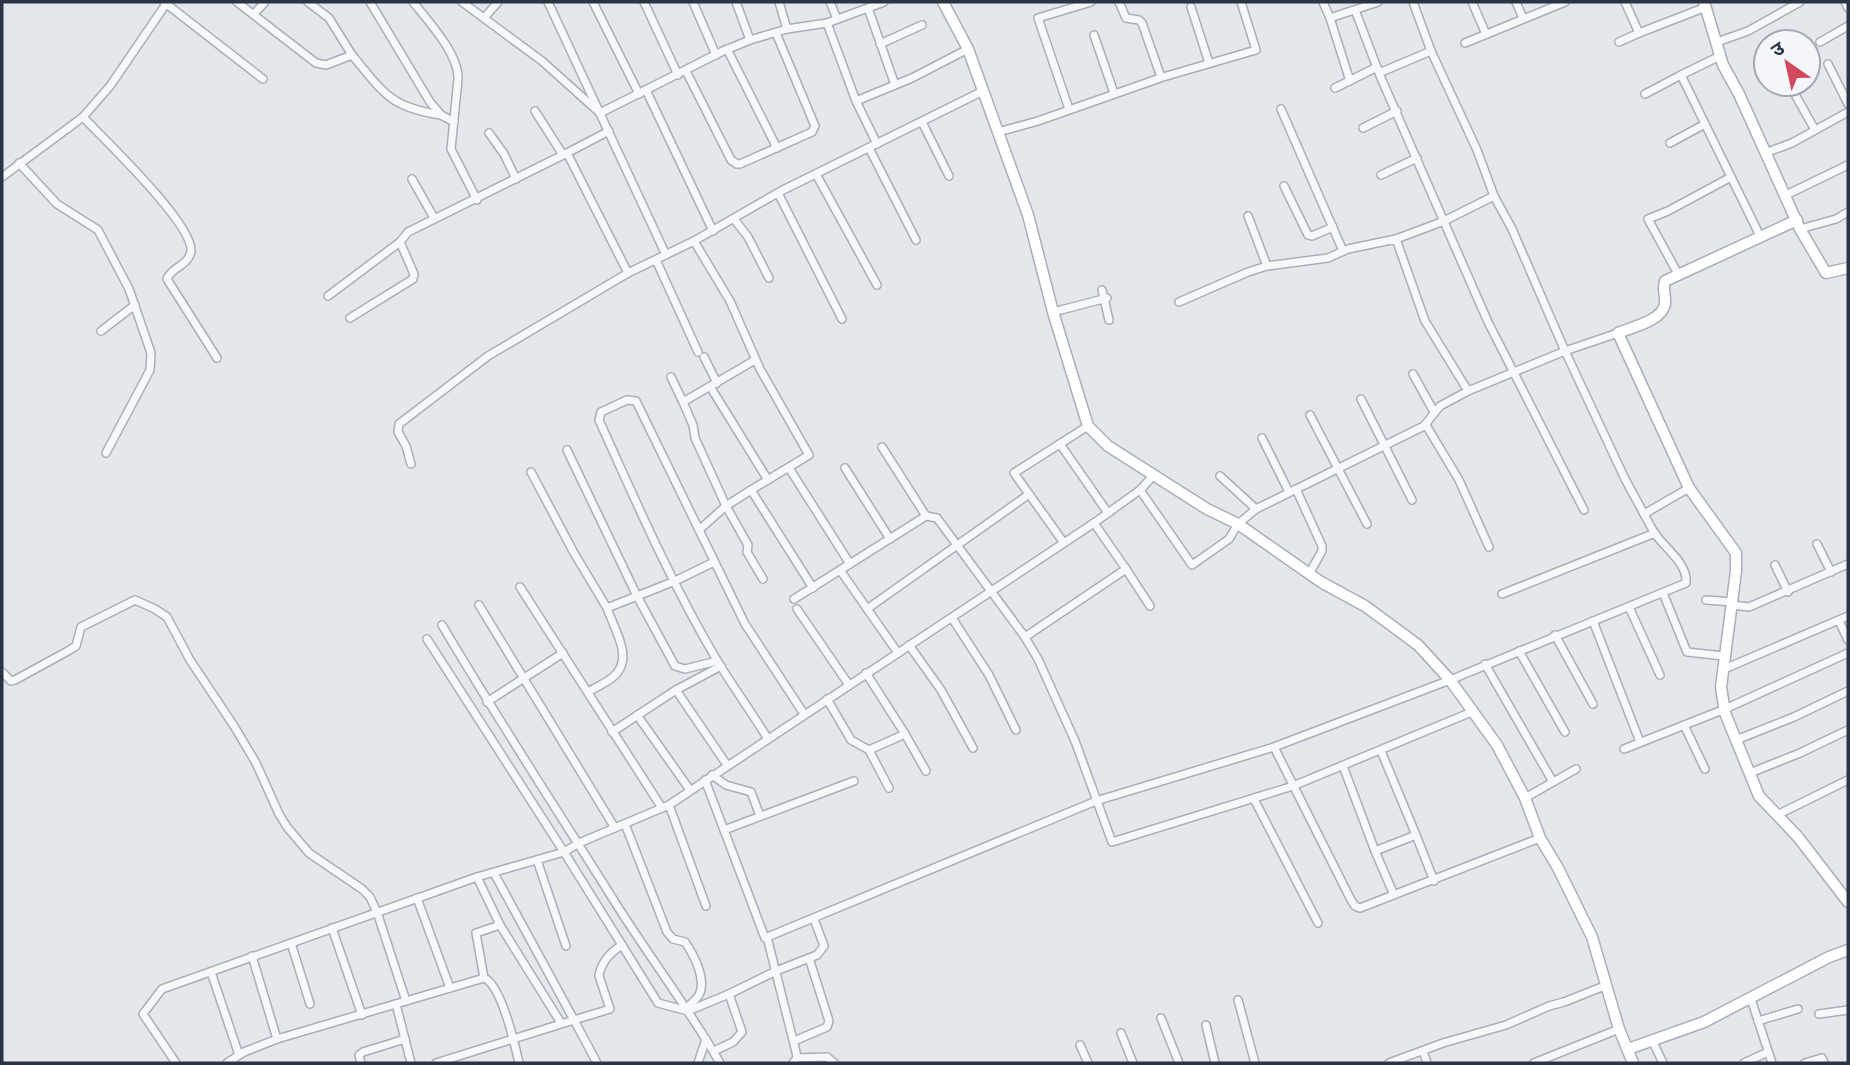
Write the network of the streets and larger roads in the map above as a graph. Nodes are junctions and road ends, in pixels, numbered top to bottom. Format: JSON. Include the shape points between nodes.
{"nodes":[{"id":1,"x":237,"y":2,"type":"edge"},
{"id":2,"x":265,"y":2,"type":"edge"},
{"id":3,"x":308,"y":2,"type":"edge"},
{"id":4,"x":370,"y":2,"type":"edge"},
{"id":5,"x":412,"y":2,"type":"edge"},
{"id":6,"x":462,"y":2,"type":"edge"},
{"id":7,"x":498,"y":2,"type":"edge"},
{"id":8,"x":548,"y":2,"type":"edge"},
{"id":9,"x":593,"y":2,"type":"edge"},
{"id":10,"x":644,"y":2,"type":"edge"},
{"id":11,"x":694,"y":2,"type":"edge"},
{"id":12,"x":736,"y":2,"type":"edge"},
{"id":13,"x":779,"y":2,"type":"edge"},
{"id":14,"x":830,"y":2,"type":"edge"},
{"id":15,"x":884,"y":2,"type":"edge"},
{"id":16,"x":943,"y":2,"type":"edge"},
{"id":17,"x":1091,"y":2,"type":"edge"},
{"id":18,"x":1119,"y":2,"type":"edge"},
{"id":19,"x":1241,"y":2,"type":"edge"},
{"id":20,"x":1324,"y":2,"type":"edge"},
{"id":21,"x":1378,"y":2,"type":"edge"},
{"id":22,"x":1413,"y":2,"type":"edge"},
{"id":23,"x":1472,"y":2,"type":"edge"},
{"id":24,"x":1516,"y":2,"type":"edge"},
{"id":25,"x":1565,"y":2,"type":"edge"},
{"id":26,"x":1625,"y":2,"type":"edge"},
{"id":27,"x":1800,"y":2,"type":"edge"},
{"id":28,"x":1845,"y":2,"type":"edge"},
{"id":29,"x":165,"y":3,"type":"edge"},
{"id":30,"x":1705,"y":4,"type":"edge"},
{"id":31,"x":1358,"y":6,"type":"edge"},
{"id":32,"x":1191,"y":7,"type":"dead end"},
{"id":33,"x":868,"y":8,"type":"junction"},
{"id":34,"x":1848,"y":8,"type":"edge"},
{"id":35,"x":254,"y":15,"type":"junction"},
{"id":36,"x":484,"y":18,"type":"junction"},
{"id":37,"x":1330,"y":18,"type":"junction"},
{"id":38,"x":1523,"y":18,"type":"junction"},
{"id":39,"x":837,"y":19,"type":"junction"},
{"id":40,"x":827,"y":23,"type":"junction"},
{"id":41,"x":922,"y":25,"type":"dead end"},
{"id":42,"x":1848,"y":26,"type":"edge"},
{"id":43,"x":787,"y":29,"type":"junction"},
{"id":44,"x":776,"y":33,"type":"junction"},
{"id":45,"x":1639,"y":33,"type":"junction"},
{"id":46,"x":1486,"y":34,"type":"junction"},
{"id":47,"x":1094,"y":35,"type":"dead end"},
{"id":48,"x":750,"y":40,"type":"junction"},
{"id":49,"x":1822,"y":41,"type":"edge"},
{"id":50,"x":1619,"y":42,"type":"dead end"},
{"id":51,"x":1717,"y":42,"type":"junction"},
{"id":52,"x":1465,"y":43,"type":"dead end"},
{"id":53,"x":880,"y":44,"type":"junction"},
{"id":54,"x":727,"y":49,"type":"junction"},
{"id":55,"x":968,"y":49,"type":"junction"},
{"id":56,"x":1430,"y":51,"type":"junction"},
{"id":57,"x":352,"y":55,"type":"junction"},
{"id":58,"x":716,"y":55,"type":"junction"},
{"id":59,"x":1720,"y":56,"type":"junction"},
{"id":60,"x":1209,"y":64,"type":"junction"},
{"id":61,"x":1828,"y":64,"type":"dead end"},
{"id":62,"x":1378,"y":70,"type":"junction"},
{"id":63,"x":686,"y":71,"type":"junction"},
{"id":64,"x":678,"y":75,"type":"junction"},
{"id":65,"x":1681,"y":75,"type":"junction"},
{"id":66,"x":1161,"y":77,"type":"junction"},
{"id":67,"x":263,"y":79,"type":"dead end"},
{"id":68,"x":1350,"y":80,"type":"junction"},
{"id":69,"x":895,"y":85,"type":"junction"},
{"id":70,"x":1335,"y":88,"type":"dead end"},
{"id":71,"x":984,"y":91,"type":"junction"},
{"id":72,"x":642,"y":92,"type":"junction"},
{"id":73,"x":1114,"y":93,"type":"junction"},
{"id":74,"x":1645,"y":94,"type":"dead end"},
{"id":75,"x":1797,"y":98,"type":"edge"},
{"id":76,"x":856,"y":101,"type":"junction"},
{"id":77,"x":1848,"y":104,"type":"edge"},
{"id":78,"x":1069,"y":109,"type":"junction"},
{"id":79,"x":1281,"y":109,"type":"dead end"},
{"id":80,"x":536,"y":111,"type":"dead end"},
{"id":81,"x":1397,"y":111,"type":"junction"},
{"id":82,"x":600,"y":113,"type":"junction"},
{"id":83,"x":1848,"y":113,"type":"edge"},
{"id":84,"x":441,"y":115,"type":"junction"},
{"id":85,"x":83,"y":117,"type":"junction"},
{"id":86,"x":454,"y":122,"type":"junction"},
{"id":87,"x":922,"y":122,"type":"junction"},
{"id":88,"x":1705,"y":124,"type":"junction"},
{"id":89,"x":1363,"y":128,"type":"dead end"},
{"id":90,"x":1815,"y":130,"type":"junction"},
{"id":91,"x":609,"y":131,"type":"junction"},
{"id":92,"x":998,"y":132,"type":"junction"},
{"id":93,"x":489,"y":133,"type":"dead end"},
{"id":94,"x":1670,"y":143,"type":"dead end"},
{"id":95,"x":873,"y":146,"type":"junction"},
{"id":96,"x":777,"y":148,"type":"junction"},
{"id":97,"x":1765,"y":153,"type":"junction"},
{"id":98,"x":564,"y":154,"type":"junction"},
{"id":99,"x":1417,"y":158,"type":"junction"},
{"id":100,"x":19,"y":163,"type":"junction"},
{"id":101,"x":1848,"y":165,"type":"edge"},
{"id":102,"x":816,"y":174,"type":"junction"},
{"id":103,"x":1381,"y":175,"type":"dead end"},
{"id":104,"x":949,"y":176,"type":"dead end"},
{"id":105,"x":2,"y":177,"type":"edge"},
{"id":106,"x":1731,"y":177,"type":"junction"},
{"id":107,"x":412,"y":179,"type":"dead end"},
{"id":108,"x":516,"y":179,"type":"junction"},
{"id":109,"x":1284,"y":186,"type":"dead end"},
{"id":110,"x":778,"y":193,"type":"junction"},
{"id":111,"x":1786,"y":195,"type":"junction"},
{"id":112,"x":1494,"y":196,"type":"junction"},
{"id":113,"x":477,"y":200,"type":"junction"},
{"id":114,"x":1848,"y":212,"type":"edge"},
{"id":115,"x":1248,"y":216,"type":"dead end"},
{"id":116,"x":434,"y":218,"type":"junction"},
{"id":117,"x":734,"y":219,"type":"junction"},
{"id":118,"x":1444,"y":221,"type":"junction"},
{"id":119,"x":1799,"y":224,"type":"junction"},
{"id":120,"x":1333,"y":226,"type":"junction"},
{"id":121,"x":713,"y":230,"type":"junction"},
{"id":122,"x":1760,"y":236,"type":"junction"},
{"id":123,"x":1396,"y":239,"type":"junction"},
{"id":124,"x":916,"y":240,"type":"dead end"},
{"id":125,"x":694,"y":241,"type":"junction"},
{"id":126,"x":400,"y":242,"type":"junction"},
{"id":127,"x":1343,"y":251,"type":"junction"},
{"id":128,"x":666,"y":255,"type":"junction"},
{"id":129,"x":656,"y":260,"type":"junction"},
{"id":130,"x":1267,"y":266,"type":"junction"},
{"id":131,"x":1848,"y":268,"type":"edge"},
{"id":132,"x":628,"y":273,"type":"junction"},
{"id":133,"x":1678,"y":274,"type":"junction"},
{"id":134,"x":769,"y":278,"type":"dead end"},
{"id":135,"x":877,"y":285,"type":"dead end"},
{"id":136,"x":328,"y":296,"type":"dead end"},
{"id":137,"x":1179,"y":302,"type":"dead end"},
{"id":138,"x":135,"y":305,"type":"junction"},
{"id":139,"x":1053,"y":312,"type":"junction"},
{"id":140,"x":350,"y":318,"type":"dead end"},
{"id":141,"x":842,"y":319,"type":"dead end"},
{"id":142,"x":1109,"y":320,"type":"dead end"},
{"id":143,"x":101,"y":331,"type":"dead end"},
{"id":144,"x":1618,"y":333,"type":"junction"},
{"id":145,"x":1565,"y":351,"type":"junction"},
{"id":146,"x":217,"y":358,"type":"dead end"},
{"id":147,"x":755,"y":360,"type":"junction"},
{"id":148,"x":1514,"y":371,"type":"junction"},
{"id":149,"x":1413,"y":374,"type":"dead end"},
{"id":150,"x":671,"y":377,"type":"dead end"},
{"id":151,"x":714,"y":386,"type":"junction"},
{"id":152,"x":1468,"y":391,"type":"junction"},
{"id":153,"x":1361,"y":399,"type":"dead end"},
{"id":154,"x":683,"y":402,"type":"junction"},
{"id":155,"x":1434,"y":412,"type":"junction"},
{"id":156,"x":1310,"y":415,"type":"dead end"},
{"id":157,"x":1426,"y":425,"type":"junction"},
{"id":158,"x":1088,"y":426,"type":"junction"},
{"id":159,"x":1262,"y":438,"type":"dead end"},
{"id":160,"x":1060,"y":444,"type":"junction"},
{"id":161,"x":1385,"y":445,"type":"junction"},
{"id":162,"x":882,"y":447,"type":"dead end"},
{"id":163,"x":568,"y":450,"type":"dead end"},
{"id":164,"x":106,"y":453,"type":"dead end"},
{"id":165,"x":411,"y":464,"type":"dead end"},
{"id":166,"x":789,"y":468,"type":"junction"},
{"id":167,"x":845,"y":468,"type":"dead end"},
{"id":168,"x":1338,"y":468,"type":"junction"},
{"id":169,"x":531,"y":472,"type":"dead end"},
{"id":170,"x":1154,"y":475,"type":"junction"},
{"id":171,"x":1220,"y":476,"type":"dead end"},
{"id":172,"x":768,"y":480,"type":"junction"},
{"id":173,"x":1689,"y":488,"type":"junction"},
{"id":174,"x":1139,"y":490,"type":"junction"},
{"id":175,"x":751,"y":491,"type":"junction"},
{"id":176,"x":1293,"y":491,"type":"junction"},
{"id":177,"x":1028,"y":495,"type":"junction"},
{"id":178,"x":1412,"y":500,"type":"dead end"},
{"id":179,"x":726,"y":506,"type":"junction"},
{"id":180,"x":1256,"y":509,"type":"junction"},
{"id":181,"x":1584,"y":510,"type":"dead end"},
{"id":182,"x":1108,"y":513,"type":"junction"},
{"id":183,"x":1644,"y":514,"type":"junction"},
{"id":184,"x":926,"y":516,"type":"junction"},
{"id":185,"x":1094,"y":523,"type":"junction"},
{"id":186,"x":1238,"y":524,"type":"junction"},
{"id":187,"x":1367,"y":524,"type":"dead end"},
{"id":188,"x":699,"y":530,"type":"junction"},
{"id":189,"x":1655,"y":533,"type":"junction"},
{"id":190,"x":890,"y":538,"type":"junction"},
{"id":191,"x":1064,"y":543,"type":"junction"},
{"id":192,"x":1817,"y":544,"type":"dead end"},
{"id":193,"x":958,"y":545,"type":"junction"},
{"id":194,"x":1489,"y":547,"type":"dead end"},
{"id":195,"x":714,"y":562,"type":"junction"},
{"id":196,"x":850,"y":564,"type":"junction"},
{"id":197,"x":1848,"y":564,"type":"edge"},
{"id":198,"x":1775,"y":565,"type":"dead end"},
{"id":199,"x":1126,"y":569,"type":"junction"},
{"id":200,"x":840,"y":570,"type":"junction"},
{"id":201,"x":1831,"y":572,"type":"junction"},
{"id":202,"x":1309,"y":574,"type":"junction"},
{"id":203,"x":763,"y":579,"type":"dead end"},
{"id":204,"x":675,"y":581,"type":"junction"},
{"id":205,"x":520,"y":587,"type":"dead end"},
{"id":206,"x":813,"y":588,"type":"junction"},
{"id":207,"x":992,"y":592,"type":"junction"},
{"id":208,"x":1788,"y":592,"type":"junction"},
{"id":209,"x":1663,"y":593,"type":"junction"},
{"id":210,"x":1502,"y":594,"type":"dead end"},
{"id":211,"x":637,"y":596,"type":"junction"},
{"id":212,"x":794,"y":598,"type":"dead end"},
{"id":213,"x":1706,"y":600,"type":"dead end"},
{"id":214,"x":1732,"y":603,"type":"junction"},
{"id":215,"x":479,"y":604,"type":"dead end"},
{"id":216,"x":1150,"y":606,"type":"dead end"},
{"id":217,"x":1629,"y":607,"type":"junction"},
{"id":218,"x":607,"y":608,"type":"junction"},
{"id":219,"x":867,"y":609,"type":"junction"},
{"id":220,"x":797,"y":610,"type":"dead end"},
{"id":221,"x":1848,"y":616,"type":"edge"},
{"id":222,"x":952,"y":618,"type":"junction"},
{"id":223,"x":1593,"y":621,"type":"junction"},
{"id":224,"x":1839,"y":621,"type":"junction"},
{"id":225,"x":442,"y":625,"type":"dead end"},
{"id":226,"x":1023,"y":634,"type":"junction"},
{"id":227,"x":1555,"y":635,"type":"junction"},
{"id":228,"x":426,"y":639,"type":"dead end"},
{"id":229,"x":1848,"y":640,"type":"edge"},
{"id":230,"x":909,"y":645,"type":"junction"},
{"id":231,"x":1519,"y":651,"type":"junction"},
{"id":232,"x":563,"y":653,"type":"junction"},
{"id":233,"x":898,"y":653,"type":"junction"},
{"id":234,"x":1848,"y":653,"type":"edge"},
{"id":235,"x":1724,"y":656,"type":"junction"},
{"id":236,"x":719,"y":664,"type":"junction"},
{"id":237,"x":1485,"y":664,"type":"junction"},
{"id":238,"x":1722,"y":670,"type":"junction"},
{"id":239,"x":2,"y":672,"type":"edge"},
{"id":240,"x":866,"y":673,"type":"junction"},
{"id":241,"x":1660,"y":675,"type":"dead end"},
{"id":242,"x":524,"y":678,"type":"junction"},
{"id":243,"x":1450,"y":680,"type":"junction"},
{"id":244,"x":849,"y":685,"type":"junction"},
{"id":245,"x":676,"y":690,"type":"junction"},
{"id":246,"x":1848,"y":691,"type":"edge"},
{"id":247,"x":588,"y":692,"type":"junction"},
{"id":248,"x":827,"y":699,"type":"junction"},
{"id":249,"x":487,"y":702,"type":"junction"},
{"id":250,"x":1593,"y":704,"type":"dead end"},
{"id":251,"x":1724,"y":709,"type":"junction"},
{"id":252,"x":1474,"y":711,"type":"junction"},
{"id":253,"x":804,"y":714,"type":"junction"},
{"id":254,"x":637,"y":715,"type":"junction"},
{"id":255,"x":1684,"y":725,"type":"junction"},
{"id":256,"x":1016,"y":730,"type":"dead end"},
{"id":257,"x":1848,"y":730,"type":"edge"},
{"id":258,"x":611,"y":732,"type":"junction"},
{"id":259,"x":1565,"y":732,"type":"dead end"},
{"id":260,"x":905,"y":734,"type":"junction"},
{"id":261,"x":768,"y":739,"type":"junction"},
{"id":262,"x":1736,"y":740,"type":"junction"},
{"id":263,"x":1640,"y":742,"type":"junction"},
{"id":264,"x":1274,"y":747,"type":"junction"},
{"id":265,"x":973,"y":748,"type":"dead end"},
{"id":266,"x":1624,"y":749,"type":"dead end"},
{"id":267,"x":869,"y":750,"type":"junction"},
{"id":268,"x":1381,"y":751,"type":"junction"},
{"id":269,"x":727,"y":765,"type":"junction"},
{"id":270,"x":1343,"y":766,"type":"junction"},
{"id":271,"x":1576,"y":769,"type":"dead end"},
{"id":272,"x":1705,"y":769,"type":"dead end"},
{"id":273,"x":926,"y":771,"type":"dead end"},
{"id":274,"x":1750,"y":773,"type":"junction"},
{"id":275,"x":709,"y":778,"type":"junction"},
{"id":276,"x":1848,"y":780,"type":"edge"},
{"id":277,"x":854,"y":781,"type":"dead end"},
{"id":278,"x":1553,"y":782,"type":"junction"},
{"id":279,"x":1293,"y":786,"type":"junction"},
{"id":280,"x":889,"y":788,"type":"dead end"},
{"id":281,"x":690,"y":790,"type":"junction"},
{"id":282,"x":1525,"y":798,"type":"junction"},
{"id":283,"x":1254,"y":799,"type":"junction"},
{"id":284,"x":1096,"y":801,"type":"junction"},
{"id":285,"x":666,"y":807,"type":"junction"},
{"id":286,"x":1777,"y":815,"type":"junction"},
{"id":287,"x":760,"y":816,"type":"junction"},
{"id":288,"x":625,"y":824,"type":"junction"},
{"id":289,"x":615,"y":828,"type":"junction"},
{"id":290,"x":724,"y":830,"type":"junction"},
{"id":291,"x":1416,"y":835,"type":"junction"},
{"id":292,"x":1540,"y":838,"type":"junction"},
{"id":293,"x":579,"y":843,"type":"junction"},
{"id":294,"x":1375,"y":851,"type":"junction"},
{"id":295,"x":564,"y":852,"type":"junction"},
{"id":296,"x":537,"y":860,"type":"junction"},
{"id":297,"x":494,"y":873,"type":"junction"},
{"id":298,"x":477,"y":877,"type":"junction"},
{"id":299,"x":1434,"y":881,"type":"junction"},
{"id":300,"x":1394,"y":895,"type":"junction"},
{"id":301,"x":417,"y":898,"type":"junction"},
{"id":302,"x":1848,"y":902,"type":"edge"},
{"id":303,"x":706,"y":906,"type":"dead end"},
{"id":304,"x":377,"y":912,"type":"junction"},
{"id":305,"x":814,"y":919,"type":"junction"},
{"id":306,"x":1318,"y":923,"type":"dead end"},
{"id":307,"x":500,"y":925,"type":"junction"},
{"id":308,"x":332,"y":928,"type":"junction"},
{"id":309,"x":767,"y":937,"type":"junction"},
{"id":310,"x":291,"y":943,"type":"junction"},
{"id":311,"x":622,"y":945,"type":"junction"},
{"id":312,"x":566,"y":946,"type":"dead end"},
{"id":313,"x":1848,"y":950,"type":"edge"},
{"id":314,"x":252,"y":956,"type":"junction"},
{"id":315,"x":809,"y":958,"type":"junction"},
{"id":316,"x":776,"y":971,"type":"junction"},
{"id":317,"x":211,"y":972,"type":"junction"},
{"id":318,"x":484,"y":978,"type":"junction"},
{"id":319,"x":1607,"y":985,"type":"junction"},
{"id":320,"x":450,"y":988,"type":"junction"},
{"id":321,"x":729,"y":994,"type":"junction"},
{"id":322,"x":1751,"y":999,"type":"junction"},
{"id":323,"x":1238,"y":1000,"type":"dead end"},
{"id":324,"x":407,"y":1001,"type":"junction"},
{"id":325,"x":310,"y":1004,"type":"dead end"},
{"id":326,"x":396,"y":1004,"type":"junction"},
{"id":327,"x":688,"y":1009,"type":"junction"},
{"id":328,"x":1798,"y":1009,"type":"dead end"},
{"id":329,"x":1848,"y":1010,"type":"edge"},
{"id":330,"x":1819,"y":1014,"type":"dead end"},
{"id":331,"x":362,"y":1015,"type":"junction"},
{"id":332,"x":1161,"y":1018,"type":"dead end"},
{"id":333,"x":575,"y":1020,"type":"junction"},
{"id":334,"x":1758,"y":1021,"type":"junction"},
{"id":335,"x":561,"y":1023,"type":"junction"},
{"id":336,"x":1206,"y":1024,"type":"dead end"},
{"id":337,"x":1619,"y":1029,"type":"junction"},
{"id":338,"x":1121,"y":1033,"type":"dead end"},
{"id":339,"x":405,"y":1039,"type":"junction"},
{"id":340,"x":277,"y":1040,"type":"junction"},
{"id":341,"x":514,"y":1040,"type":"junction"},
{"id":342,"x":706,"y":1040,"type":"junction"},
{"id":343,"x":1652,"y":1040,"type":"junction"},
{"id":344,"x":793,"y":1041,"type":"junction"},
{"id":345,"x":1080,"y":1045,"type":"dead end"},
{"id":346,"x":1628,"y":1049,"type":"junction"},
{"id":347,"x":713,"y":1051,"type":"junction"},
{"id":348,"x":1423,"y":1051,"type":"junction"},
{"id":349,"x":1768,"y":1052,"type":"junction"},
{"id":350,"x":239,"y":1055,"type":"junction"},
{"id":351,"x":795,"y":1061,"type":"edge"},
{"id":352,"x":176,"y":1063,"type":"edge"},
{"id":353,"x":227,"y":1063,"type":"edge"},
{"id":354,"x":361,"y":1063,"type":"edge"},
{"id":355,"x":411,"y":1063,"type":"edge"},
{"id":356,"x":436,"y":1063,"type":"edge"},
{"id":357,"x":519,"y":1063,"type":"edge"},
{"id":358,"x":597,"y":1063,"type":"edge"},
{"id":359,"x":698,"y":1063,"type":"edge"},
{"id":360,"x":720,"y":1063,"type":"edge"},
{"id":361,"x":834,"y":1063,"type":"edge"},
{"id":362,"x":1088,"y":1063,"type":"edge"},
{"id":363,"x":1133,"y":1063,"type":"edge"},
{"id":364,"x":1179,"y":1063,"type":"edge"},
{"id":365,"x":1215,"y":1063,"type":"edge"},
{"id":366,"x":1255,"y":1063,"type":"edge"},
{"id":367,"x":1389,"y":1063,"type":"edge"},
{"id":368,"x":1427,"y":1063,"type":"edge"},
{"id":369,"x":1534,"y":1063,"type":"edge"},
{"id":370,"x":1633,"y":1063,"type":"edge"},
{"id":371,"x":1663,"y":1063,"type":"edge"},
{"id":372,"x":1744,"y":1063,"type":"edge"},
{"id":373,"x":1772,"y":1063,"type":"edge"},
{"id":374,"x":1805,"y":1063,"type":"edge"},
{"id":375,"x":1824,"y":1063,"type":"edge"}],
"edges":[{"from":1,"to":35,"type":"street"},
{"from":2,"to":35,"type":"street"},
{"from":3,"to":57,"type":"street","via":[[329,18]]},
{"from":4,"to":84,"type":"street"},
{"from":5,"to":86,"type":"street","via":[[444,41],[457,68]]},
{"from":6,"to":36,"type":"street"},
{"from":7,"to":36,"type":"street"},
{"from":8,"to":82,"type":"street"},
{"from":9,"to":72,"type":"street"},
{"from":10,"to":64,"type":"street"},
{"from":11,"to":58,"type":"street"},
{"from":12,"to":48,"type":"street"},
{"from":13,"to":43,"type":"street"},
{"from":14,"to":39,"type":"street"},
{"from":15,"to":33,"type":"street"},
{"from":16,"to":55,"type":"street"},
{"from":17,"to":78,"type":"street","via":[[1038,18]]},
{"from":18,"to":66,"type":"street","via":[[1126,18],[1139,20],[1145,28]]},
{"from":19,"to":60,"type":"street","via":[[1256,50]]},
{"from":20,"to":37,"type":"street"},
{"from":21,"to":31,"type":"street"},
{"from":22,"to":56,"type":"street"},
{"from":23,"to":46,"type":"street"},
{"from":24,"to":38,"type":"street"},
{"from":25,"to":38,"type":"street"},
{"from":26,"to":45,"type":"street"},
{"from":27,"to":51,"type":"street","via":[[1748,31]]},
{"from":28,"to":34,"type":"street"},
{"from":29,"to":67,"type":"street"},
{"from":29,"to":85,"type":"street","via":[[110,86]]},
{"from":30,"to":45,"type":"street"},
{"from":30,"to":51,"type":"street"},
{"from":31,"to":37,"type":"street"},
{"from":31,"to":62,"type":"street"},
{"from":32,"to":60,"type":"street"},
{"from":33,"to":39,"type":"street"},
{"from":33,"to":53,"type":"street"},
{"from":35,"to":57,"type":"street","via":[[316,63],[326,65]]},
{"from":36,"to":82,"type":"street"},
{"from":37,"to":68,"type":"street"},
{"from":38,"to":46,"type":"street"},
{"from":39,"to":40,"type":"street"},
{"from":40,"to":43,"type":"street"},
{"from":40,"to":76,"type":"street"},
{"from":41,"to":53,"type":"street"},
{"from":42,"to":49,"type":"street"},
{"from":43,"to":44,"type":"street"},
{"from":44,"to":48,"type":"street"},
{"from":44,"to":96,"type":"street","via":[[815,127]]},
{"from":45,"to":50,"type":"street"},
{"from":46,"to":52,"type":"street"},
{"from":47,"to":73,"type":"street"},
{"from":48,"to":54,"type":"street"},
{"from":51,"to":59,"type":"street"},
{"from":53,"to":69,"type":"street"},
{"from":54,"to":58,"type":"street"},
{"from":54,"to":96,"type":"street"},
{"from":55,"to":69,"type":"street"},
{"from":55,"to":71,"type":"street"},
{"from":56,"to":62,"type":"street"},
{"from":56,"to":112,"type":"street"},
{"from":57,"to":84,"type":"street","via":[[398,105]]},
{"from":58,"to":63,"type":"street"},
{"from":59,"to":65,"type":"street"},
{"from":59,"to":97,"type":"street"},
{"from":60,"to":66,"type":"street"},
{"from":61,"to":77,"type":"street"},
{"from":62,"to":68,"type":"street"},
{"from":62,"to":81,"type":"street"},
{"from":63,"to":64,"type":"street"},
{"from":63,"to":96,"type":"street","via":[[734,163]]},
{"from":64,"to":72,"type":"street"},
{"from":65,"to":74,"type":"street"},
{"from":65,"to":88,"type":"street"},
{"from":66,"to":73,"type":"street"},
{"from":68,"to":70,"type":"street"},
{"from":69,"to":76,"type":"street"},
{"from":71,"to":87,"type":"street"},
{"from":71,"to":92,"type":"street"},
{"from":72,"to":82,"type":"street"},
{"from":72,"to":121,"type":"street"},
{"from":73,"to":78,"type":"street"},
{"from":75,"to":90,"type":"street"},
{"from":76,"to":95,"type":"street"},
{"from":78,"to":92,"type":"street"},
{"from":79,"to":120,"type":"street"},
{"from":80,"to":98,"type":"street"},
{"from":81,"to":89,"type":"street"},
{"from":81,"to":99,"type":"street"},
{"from":82,"to":91,"type":"street"},
{"from":83,"to":90,"type":"street"},
{"from":84,"to":86,"type":"street"},
{"from":85,"to":100,"type":"street"},
{"from":85,"to":146,"type":"street","via":[[186,232],[189,258],[167,279]]},
{"from":86,"to":113,"type":"street","via":[[452,149]]},
{"from":87,"to":95,"type":"street"},
{"from":87,"to":104,"type":"street"},
{"from":88,"to":94,"type":"street"},
{"from":88,"to":106,"type":"street"},
{"from":90,"to":97,"type":"street"},
{"from":91,"to":98,"type":"street"},
{"from":91,"to":128,"type":"street"},
{"from":92,"to":139,"type":"street","via":[[1028,215]]},
{"from":93,"to":108,"type":"street"},
{"from":95,"to":102,"type":"street"},
{"from":95,"to":124,"type":"street"},
{"from":97,"to":111,"type":"street"},
{"from":98,"to":108,"type":"street"},
{"from":98,"to":132,"type":"street"},
{"from":99,"to":103,"type":"street"},
{"from":99,"to":118,"type":"street"},
{"from":100,"to":105,"type":"street"},
{"from":100,"to":138,"type":"street","via":[[57,204],[98,230]]},
{"from":101,"to":111,"type":"street"},
{"from":102,"to":110,"type":"street"},
{"from":102,"to":135,"type":"street"},
{"from":106,"to":122,"type":"street"},
{"from":106,"to":133,"type":"street","via":[[1648,219]]},
{"from":107,"to":116,"type":"street"},
{"from":108,"to":113,"type":"street"},
{"from":109,"to":120,"type":"street","via":[[1308,235]]},
{"from":110,"to":117,"type":"street"},
{"from":110,"to":141,"type":"street"},
{"from":111,"to":119,"type":"street"},
{"from":112,"to":118,"type":"street"},
{"from":112,"to":145,"type":"street"},
{"from":113,"to":116,"type":"street"},
{"from":114,"to":119,"type":"street","via":[[1836,219]]},
{"from":115,"to":130,"type":"street"},
{"from":116,"to":126,"type":"street","via":[[408,232]]},
{"from":117,"to":121,"type":"street"},
{"from":117,"to":134,"type":"street"},
{"from":118,"to":123,"type":"street"},
{"from":118,"to":148,"type":"street"},
{"from":119,"to":122,"type":"street"},
{"from":119,"to":131,"type":"street","via":[[1826,273]]},
{"from":120,"to":127,"type":"street"},
{"from":121,"to":125,"type":"street"},
{"from":122,"to":133,"type":"street"},
{"from":123,"to":127,"type":"street"},
{"from":123,"to":152,"type":"street","via":[[1425,321]]},
{"from":125,"to":128,"type":"street"},
{"from":125,"to":147,"type":"street","via":[[730,301]]},
{"from":126,"to":136,"type":"street"},
{"from":126,"to":140,"type":"street","via":[[413,279]]},
{"from":127,"to":130,"type":"street","via":[[1328,258]]},
{"from":128,"to":129,"type":"street"},
{"from":129,"to":132,"type":"street"},
{"from":129,"to":151,"type":"street"},
{"from":130,"to":137,"type":"street"},
{"from":132,"to":165,"type":"street","via":[[488,356],[402,421],[398,432]]},
{"from":133,"to":144,"type":"street","via":[[1665,281],[1664,310]]},
{"from":138,"to":143,"type":"street"},
{"from":138,"to":164,"type":"street","via":[[151,353],[150,370]]},
{"from":139,"to":142,"type":"street","via":[[1104,296]]},
{"from":139,"to":158,"type":"street"},
{"from":144,"to":145,"type":"street"},
{"from":144,"to":173,"type":"street"},
{"from":145,"to":148,"type":"street"},
{"from":145,"to":183,"type":"street"},
{"from":147,"to":151,"type":"street"},
{"from":147,"to":166,"type":"street","via":[[809,455]]},
{"from":148,"to":152,"type":"street"},
{"from":148,"to":181,"type":"street"},
{"from":149,"to":155,"type":"street"},
{"from":150,"to":154,"type":"street"},
{"from":151,"to":154,"type":"street"},
{"from":151,"to":172,"type":"street"},
{"from":152,"to":155,"type":"street"},
{"from":153,"to":161,"type":"street"},
{"from":154,"to":179,"type":"street"},
{"from":155,"to":157,"type":"street"},
{"from":156,"to":168,"type":"street"},
{"from":157,"to":161,"type":"street"},
{"from":157,"to":194,"type":"street","via":[[1459,480]]},
{"from":158,"to":160,"type":"street"},
{"from":158,"to":170,"type":"street","via":[[1108,446]]},
{"from":159,"to":176,"type":"street"},
{"from":160,"to":177,"type":"street","via":[[1014,473]]},
{"from":160,"to":182,"type":"street"},
{"from":161,"to":168,"type":"street"},
{"from":161,"to":178,"type":"street"},
{"from":162,"to":184,"type":"street"},
{"from":163,"to":211,"type":"street"},
{"from":166,"to":172,"type":"street"},
{"from":166,"to":196,"type":"street"},
{"from":167,"to":190,"type":"street"},
{"from":168,"to":176,"type":"street"},
{"from":168,"to":187,"type":"street"},
{"from":169,"to":218,"type":"street"},
{"from":170,"to":174,"type":"street"},
{"from":170,"to":186,"type":"street"},
{"from":171,"to":180,"type":"street"},
{"from":172,"to":175,"type":"street"},
{"from":173,"to":183,"type":"street"},
{"from":173,"to":214,"type":"street","via":[[1736,553]]},
{"from":174,"to":182,"type":"street"},
{"from":174,"to":186,"type":"street","via":[[1192,565],[1229,540]]},
{"from":175,"to":179,"type":"street"},
{"from":175,"to":206,"type":"street"},
{"from":176,"to":180,"type":"street"},
{"from":176,"to":202,"type":"street","via":[[1322,546]]},
{"from":177,"to":191,"type":"street"},
{"from":177,"to":193,"type":"street"},
{"from":179,"to":188,"type":"street"},
{"from":179,"to":203,"type":"street"},
{"from":180,"to":186,"type":"street"},
{"from":182,"to":185,"type":"street"},
{"from":183,"to":189,"type":"street"},
{"from":184,"to":190,"type":"street"},
{"from":184,"to":193,"type":"street","via":[[937,518]]},
{"from":185,"to":191,"type":"street"},
{"from":185,"to":199,"type":"street"},
{"from":186,"to":202,"type":"street"},
{"from":188,"to":195,"type":"street"},
{"from":188,"to":204,"type":"street","via":[[636,401],[627,400],[601,412],[599,420]]},
{"from":189,"to":209,"type":"street","via":[[1687,578],[1686,583]]},
{"from":189,"to":210,"type":"street"},
{"from":190,"to":196,"type":"street"},
{"from":191,"to":207,"type":"street"},
{"from":192,"to":201,"type":"street"},
{"from":193,"to":207,"type":"street"},
{"from":193,"to":219,"type":"street"},
{"from":195,"to":204,"type":"street"},
{"from":195,"to":253,"type":"street","via":[[745,624]]},
{"from":196,"to":200,"type":"street"},
{"from":197,"to":201,"type":"street"},
{"from":198,"to":208,"type":"street"},
{"from":199,"to":216,"type":"street"},
{"from":199,"to":226,"type":"street","via":[[1025,637]]},
{"from":200,"to":206,"type":"street"},
{"from":200,"to":219,"type":"street"},
{"from":201,"to":208,"type":"street"},
{"from":202,"to":243,"type":"street","via":[[1396,628]]},
{"from":204,"to":211,"type":"street"},
{"from":204,"to":236,"type":"street"},
{"from":205,"to":232,"type":"street"},
{"from":206,"to":212,"type":"street"},
{"from":207,"to":222,"type":"street"},
{"from":207,"to":226,"type":"street"},
{"from":208,"to":214,"type":"street","via":[[1749,607]]},
{"from":209,"to":217,"type":"street"},
{"from":209,"to":235,"type":"street","via":[[1686,652]]},
{"from":211,"to":218,"type":"street"},
{"from":211,"to":236,"type":"street","via":[[675,666]]},
{"from":213,"to":214,"type":"street"},
{"from":214,"to":235,"type":"street"},
{"from":215,"to":242,"type":"street"},
{"from":217,"to":223,"type":"street"},
{"from":217,"to":241,"type":"street"},
{"from":218,"to":247,"type":"street","via":[[623,661],[615,676]]},
{"from":219,"to":233,"type":"street"},
{"from":220,"to":244,"type":"street"},
{"from":221,"to":224,"type":"street"},
{"from":222,"to":230,"type":"street"},
{"from":222,"to":256,"type":"street","via":[[989,675]]},
{"from":223,"to":227,"type":"street"},
{"from":223,"to":263,"type":"street"},
{"from":224,"to":229,"type":"street"},
{"from":224,"to":238,"type":"street"},
{"from":225,"to":249,"type":"street"},
{"from":226,"to":284,"type":"street","via":[[1075,741]]},
{"from":227,"to":231,"type":"street"},
{"from":227,"to":250,"type":"street"},
{"from":228,"to":295,"type":"street"},
{"from":230,"to":233,"type":"street"},
{"from":230,"to":265,"type":"street"},
{"from":231,"to":237,"type":"street"},
{"from":231,"to":259,"type":"street"},
{"from":232,"to":242,"type":"street"},
{"from":232,"to":247,"type":"street"},
{"from":233,"to":240,"type":"street"},
{"from":234,"to":251,"type":"street"},
{"from":235,"to":238,"type":"street"},
{"from":236,"to":245,"type":"street"},
{"from":236,"to":261,"type":"street"},
{"from":237,"to":243,"type":"street"},
{"from":237,"to":278,"type":"street"},
{"from":238,"to":251,"type":"street"},
{"from":239,"to":304,"type":"street","via":[[15,680],[68,651],[76,646],[81,627],[128,602],[141,602],[162,612],[256,763],[287,827],[309,853],[362,889]]},
{"from":240,"to":244,"type":"street"},
{"from":240,"to":260,"type":"street"},
{"from":242,"to":249,"type":"street"},
{"from":242,"to":289,"type":"street"},
{"from":243,"to":252,"type":"street"},
{"from":243,"to":264,"type":"street"},
{"from":244,"to":248,"type":"street"},
{"from":245,"to":254,"type":"street"},
{"from":245,"to":269,"type":"street"},
{"from":246,"to":262,"type":"street"},
{"from":247,"to":258,"type":"street"},
{"from":248,"to":253,"type":"street"},
{"from":248,"to":267,"type":"street","via":[[851,740]]},
{"from":249,"to":293,"type":"street"},
{"from":251,"to":255,"type":"street"},
{"from":251,"to":262,"type":"street"},
{"from":252,"to":268,"type":"street"},
{"from":252,"to":282,"type":"street"},
{"from":253,"to":261,"type":"street"},
{"from":254,"to":258,"type":"street"},
{"from":254,"to":281,"type":"street"},
{"from":255,"to":263,"type":"street"},
{"from":255,"to":272,"type":"street"},
{"from":257,"to":274,"type":"street"},
{"from":258,"to":285,"type":"street"},
{"from":260,"to":267,"type":"street"},
{"from":260,"to":273,"type":"street"},
{"from":261,"to":269,"type":"street"},
{"from":262,"to":274,"type":"street"},
{"from":263,"to":266,"type":"street"},
{"from":264,"to":279,"type":"street"},
{"from":264,"to":284,"type":"street"},
{"from":267,"to":280,"type":"street"},
{"from":268,"to":270,"type":"street"},
{"from":268,"to":291,"type":"street"},
{"from":269,"to":275,"type":"street"},
{"from":270,"to":279,"type":"street"},
{"from":270,"to":294,"type":"street"},
{"from":271,"to":278,"type":"street"},
{"from":274,"to":286,"type":"street","via":[[1759,796]]},
{"from":275,"to":281,"type":"street"},
{"from":275,"to":287,"type":"street","via":[[751,792]]},
{"from":275,"to":290,"type":"street"},
{"from":276,"to":286,"type":"street"},
{"from":277,"to":287,"type":"street"},
{"from":278,"to":282,"type":"street"},
{"from":279,"to":283,"type":"street"},
{"from":279,"to":300,"type":"street","via":[[1355,906],[1368,906]]},
{"from":281,"to":285,"type":"street"},
{"from":282,"to":292,"type":"street"},
{"from":283,"to":284,"type":"street","via":[[1112,842]]},
{"from":283,"to":306,"type":"street"},
{"from":284,"to":305,"type":"street"},
{"from":285,"to":288,"type":"street"},
{"from":285,"to":303,"type":"street"},
{"from":286,"to":302,"type":"street"},
{"from":287,"to":290,"type":"street"},
{"from":288,"to":289,"type":"street"},
{"from":288,"to":327,"type":"street","via":[[667,932],[685,942],[702,981],[700,994]]},
{"from":289,"to":293,"type":"street"},
{"from":290,"to":309,"type":"street"},
{"from":291,"to":294,"type":"street"},
{"from":291,"to":299,"type":"street"},
{"from":292,"to":299,"type":"street"},
{"from":292,"to":319,"type":"street","via":[[1592,937]]},
{"from":293,"to":295,"type":"street"},
{"from":293,"to":327,"type":"street"},
{"from":294,"to":300,"type":"street"},
{"from":295,"to":296,"type":"street"},
{"from":295,"to":311,"type":"street"},
{"from":296,"to":297,"type":"street"},
{"from":296,"to":312,"type":"street"},
{"from":297,"to":298,"type":"street"},
{"from":297,"to":333,"type":"street"},
{"from":298,"to":301,"type":"street"},
{"from":298,"to":307,"type":"street"},
{"from":299,"to":300,"type":"street"},
{"from":301,"to":304,"type":"street"},
{"from":301,"to":320,"type":"street"},
{"from":304,"to":308,"type":"street"},
{"from":304,"to":324,"type":"street"},
{"from":305,"to":309,"type":"street"},
{"from":305,"to":315,"type":"street","via":[[824,946]]},
{"from":307,"to":318,"type":"street","via":[[477,933]]},
{"from":307,"to":335,"type":"street"},
{"from":308,"to":310,"type":"street"},
{"from":308,"to":331,"type":"street"},
{"from":309,"to":316,"type":"street"},
{"from":310,"to":314,"type":"street"},
{"from":310,"to":325,"type":"street"},
{"from":311,"to":327,"type":"street","via":[[658,1003]]},
{"from":311,"to":333,"type":"street","via":[[609,955],[599,976],[610,1009]]},
{"from":313,"to":322,"type":"street"},
{"from":314,"to":317,"type":"street"},
{"from":314,"to":340,"type":"street"},
{"from":315,"to":316,"type":"street"},
{"from":315,"to":344,"type":"street","via":[[829,1021],[821,1031]]},
{"from":316,"to":321,"type":"street"},
{"from":316,"to":344,"type":"street"},
{"from":317,"to":350,"type":"street"},
{"from":317,"to":352,"type":"street","via":[[162,989],[143,1014]]},
{"from":318,"to":320,"type":"street"},
{"from":318,"to":341,"type":"street","via":[[495,989]]},
{"from":319,"to":337,"type":"street"},
{"from":319,"to":348,"type":"street","via":[[1506,1025]]},
{"from":320,"to":324,"type":"street"},
{"from":321,"to":327,"type":"street"},
{"from":321,"to":347,"type":"street","via":[[741,1032],[733,1042]]},
{"from":322,"to":334,"type":"street"},
{"from":322,"to":343,"type":"street","via":[[1704,1023]]},
{"from":323,"to":366,"type":"street"},
{"from":324,"to":326,"type":"street"},
{"from":326,"to":331,"type":"street"},
{"from":326,"to":339,"type":"street"},
{"from":327,"to":342,"type":"street"},
{"from":328,"to":334,"type":"street"},
{"from":329,"to":330,"type":"street"},
{"from":331,"to":340,"type":"street"},
{"from":332,"to":364,"type":"street"},
{"from":333,"to":335,"type":"street"},
{"from":333,"to":358,"type":"street"},
{"from":334,"to":349,"type":"street"},
{"from":335,"to":341,"type":"street"},
{"from":336,"to":365,"type":"street"},
{"from":337,"to":346,"type":"street"},
{"from":337,"to":369,"type":"street"},
{"from":338,"to":363,"type":"street"},
{"from":339,"to":354,"type":"street","via":[[363,1052]]},
{"from":339,"to":355,"type":"street"},
{"from":340,"to":350,"type":"street"},
{"from":341,"to":356,"type":"street"},
{"from":341,"to":357,"type":"street"},
{"from":342,"to":347,"type":"street"},
{"from":342,"to":359,"type":"street"},
{"from":343,"to":346,"type":"street"},
{"from":343,"to":371,"type":"street"},
{"from":344,"to":351,"type":"street"},
{"from":345,"to":362,"type":"street"},
{"from":346,"to":370,"type":"street"},
{"from":347,"to":360,"type":"street"},
{"from":348,"to":367,"type":"street"},
{"from":348,"to":368,"type":"street"},
{"from":349,"to":372,"type":"street"},
{"from":349,"to":373,"type":"street"},
{"from":350,"to":353,"type":"street"},
{"from":351,"to":361,"type":"street","via":[[827,1057]]},
{"from":374,"to":375,"type":"street","via":[[1822,1058]]}]}
